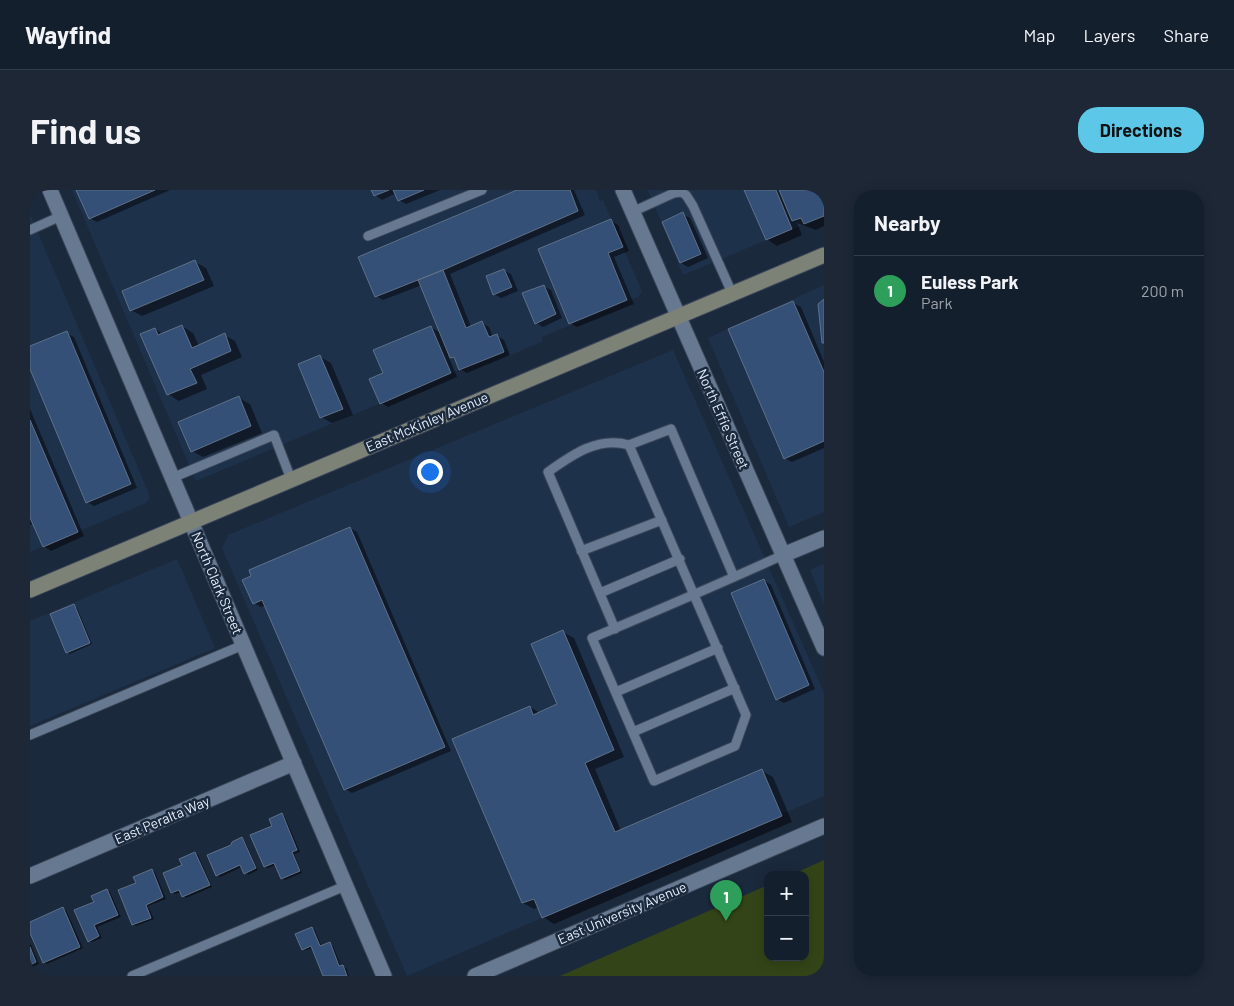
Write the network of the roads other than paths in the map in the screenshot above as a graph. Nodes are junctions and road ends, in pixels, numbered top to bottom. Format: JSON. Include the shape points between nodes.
{"nodes":[{"id":1,"x":50,"y":190,"type":"edge"},
{"id":2,"x":482,"y":190,"type":"edge"},
{"id":3,"x":623,"y":190,"type":"edge"},
{"id":4,"x":632,"y":212,"type":"junction"},
{"id":5,"x":61,"y":216,"type":"junction"},
{"id":6,"x":30,"y":230,"type":"edge"},
{"id":7,"x":368,"y":236,"type":"dead end"},
{"id":8,"x":824,"y":255,"type":"edge"},
{"id":9,"x":732,"y":293,"type":"junction"},
{"id":10,"x":678,"y":316,"type":"junction"},
{"id":11,"x":629,"y":445,"type":"junction"},
{"id":12,"x":172,"y":478,"type":"junction"},
{"id":13,"x":292,"y":479,"type":"junction"},
{"id":14,"x":662,"y":520,"type":"junction"},
{"id":15,"x":191,"y":521,"type":"junction"},
{"id":16,"x":824,"y":538,"type":"edge"},
{"id":17,"x":581,"y":550,"type":"junction"},
{"id":18,"x":783,"y":555,"type":"junction"},
{"id":19,"x":680,"y":559,"type":"junction"},
{"id":20,"x":734,"y":577,"type":"junction"},
{"id":21,"x":30,"y":590,"type":"edge"},
{"id":22,"x":600,"y":593,"type":"junction"},
{"id":23,"x":695,"y":594,"type":"junction"},
{"id":24,"x":615,"y":628,"type":"junction"},
{"id":25,"x":243,"y":645,"type":"junction"},
{"id":26,"x":718,"y":648,"type":"junction"},
{"id":27,"x":824,"y":648,"type":"edge"},
{"id":28,"x":735,"y":688,"type":"junction"},
{"id":29,"x":616,"y":692,"type":"junction"},
{"id":30,"x":633,"y":732,"type":"junction"},
{"id":31,"x":30,"y":735,"type":"edge"},
{"id":32,"x":294,"y":764,"type":"junction"},
{"id":33,"x":824,"y":826,"type":"edge"},
{"id":34,"x":30,"y":876,"type":"edge"},
{"id":35,"x":345,"y":886,"type":"junction"},
{"id":36,"x":132,"y":976,"type":"edge"},
{"id":37,"x":384,"y":976,"type":"edge"},
{"id":38,"x":476,"y":976,"type":"edge"}],
"edges":[{"from":1,"to":5,"type":"street","name":"North Clark Street"},
{"from":2,"to":7,"type":"lane"},
{"from":3,"to":4,"type":"street","name":"North Effie Street"},
{"from":4,"to":9,"type":"lane","via":[[680,192],[686,195]]},
{"from":4,"to":10,"type":"street","name":"North Effie Street"},
{"from":5,"to":6,"type":"lane"},
{"from":5,"to":12,"type":"street","name":"North Clark Street"},
{"from":8,"to":9,"type":"main road","name":"East McKinley Avenue"},
{"from":9,"to":10,"type":"main road","name":"East McKinley Avenue"},
{"from":10,"to":13,"type":"main road","name":"East McKinley Avenue"},
{"from":10,"to":18,"type":"street","name":"North Effie Street"},
{"from":11,"to":14,"type":"lane"},
{"from":11,"to":17,"type":"lane","via":[[617,441],[582,448],[548,472]]},
{"from":11,"to":20,"type":"lane","via":[[671,429]]},
{"from":12,"to":13,"type":"lane","via":[[274,435]]},
{"from":12,"to":15,"type":"street","name":"North Clark Street"},
{"from":13,"to":15,"type":"main road","name":"East McKinley Avenue"},
{"from":14,"to":17,"type":"lane"},
{"from":14,"to":19,"type":"lane"},
{"from":15,"to":21,"type":"main road","name":"East McKinley Avenue"},
{"from":15,"to":25,"type":"street","name":"North Clark Street"},
{"from":16,"to":18,"type":"street"},
{"from":17,"to":22,"type":"lane"},
{"from":18,"to":20,"type":"lane"},
{"from":18,"to":27,"type":"street","name":"North Effie Street"},
{"from":19,"to":22,"type":"lane"},
{"from":19,"to":23,"type":"lane"},
{"from":20,"to":23,"type":"lane"},
{"from":22,"to":24,"type":"lane"},
{"from":23,"to":24,"type":"lane"},
{"from":23,"to":26,"type":"lane"},
{"from":24,"to":29,"type":"lane","via":[[592,638]]},
{"from":25,"to":31,"type":"lane"},
{"from":25,"to":32,"type":"street","name":"North Clark Street"},
{"from":26,"to":28,"type":"lane"},
{"from":26,"to":29,"type":"lane"},
{"from":28,"to":30,"type":"lane"},
{"from":28,"to":30,"type":"lane","via":[[746,714],[736,746],[654,782]]},
{"from":29,"to":30,"type":"lane"},
{"from":32,"to":34,"type":"street","name":"East Peralta Way"},
{"from":32,"to":35,"type":"street","name":"North Clark Street"},
{"from":33,"to":38,"type":"street","name":"East University Avenue"},
{"from":35,"to":36,"type":"lane"},
{"from":35,"to":37,"type":"street","name":"North Clark Street"}]}
